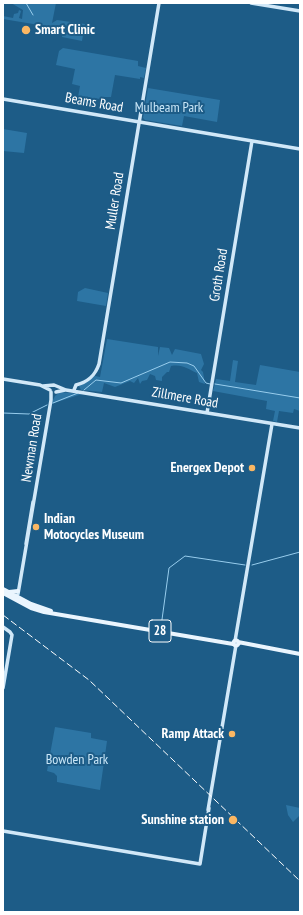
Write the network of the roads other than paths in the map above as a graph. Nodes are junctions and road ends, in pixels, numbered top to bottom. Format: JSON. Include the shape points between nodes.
{"nodes":[{"id":1,"x":159,"y":3,"type":"edge"},
{"id":2,"x":251,"y":3,"type":"edge"},
{"id":3,"x":300,"y":11,"type":"edge"},
{"id":4,"x":3,"y":99,"type":"edge"},
{"id":5,"x":140,"y":122,"type":"junction"},
{"id":6,"x":252,"y":141,"type":"junction"},
{"id":7,"x":300,"y":149,"type":"edge"},
{"id":8,"x":3,"y":379,"type":"edge"},
{"id":9,"x":53,"y":390,"type":"junction"},
{"id":10,"x":75,"y":391,"type":"junction"},
{"id":11,"x":207,"y":413,"type":"junction"},
{"id":12,"x":272,"y":424,"type":"junction"},
{"id":13,"x":300,"y":428,"type":"edge"},
{"id":14,"x":20,"y":585,"type":"junction"},
{"id":15,"x":3,"y":589,"type":"edge"},
{"id":16,"x":18,"y":591,"type":"junction"},
{"id":17,"x":8,"y":592,"type":"junction"},
{"id":18,"x":3,"y":593,"type":"edge"},
{"id":19,"x":18,"y":600,"type":"junction"},
{"id":20,"x":3,"y":627,"type":"edge"},
{"id":21,"x":235,"y":644,"type":"junction"},
{"id":22,"x":300,"y":654,"type":"edge"},
{"id":23,"x":3,"y":688,"type":"edge"},
{"id":24,"x":3,"y":831,"type":"edge"}],
"edges":[{"from":1,"to":5,"type":"street","name":"Muller Road"},
{"from":2,"to":3,"type":"street"},
{"from":4,"to":5,"type":"street","name":"Beams Road"},
{"from":5,"to":6,"type":"street","name":"Beams Road"},
{"from":5,"to":10,"type":"street","name":"Muller Road","via":[[99,364],[93,376],[76,385]]},
{"from":6,"to":7,"type":"street","name":"Beams Road"},
{"from":6,"to":11,"type":"street","name":"Groth Road"},
{"from":8,"to":9,"type":"street","name":"Zillmere Road"},
{"from":9,"to":10,"type":"street","name":"Zillmere Road"},
{"from":9,"to":14,"type":"street","name":"Newman Road"},
{"from":10,"to":11,"type":"street","name":"Zillmere Road"},
{"from":11,"to":12,"type":"street","name":"Zillmere Road"},
{"from":12,"to":13,"type":"street","name":"Zillmere Road"},
{"from":12,"to":21,"type":"street"},
{"from":14,"to":16,"type":"street","name":"Newman Road"},
{"from":14,"to":19,"type":"street","name":"Newman Road"},
{"from":15,"to":17,"type":"main road","number":"28"},
{"from":16,"to":17,"type":"main road"},
{"from":16,"to":19,"type":"street","name":"Newman Road"},
{"from":17,"to":19,"type":"main road","number":"28"},
{"from":18,"to":19,"type":"main road","number":"28"},
{"from":19,"to":21,"type":"main road","number":"28","via":[[38,611]]},
{"from":20,"to":23,"type":"street","via":[[11,634]]},
{"from":21,"to":22,"type":"main road","number":"28"},
{"from":21,"to":24,"type":"street","via":[[200,864]]}]}
